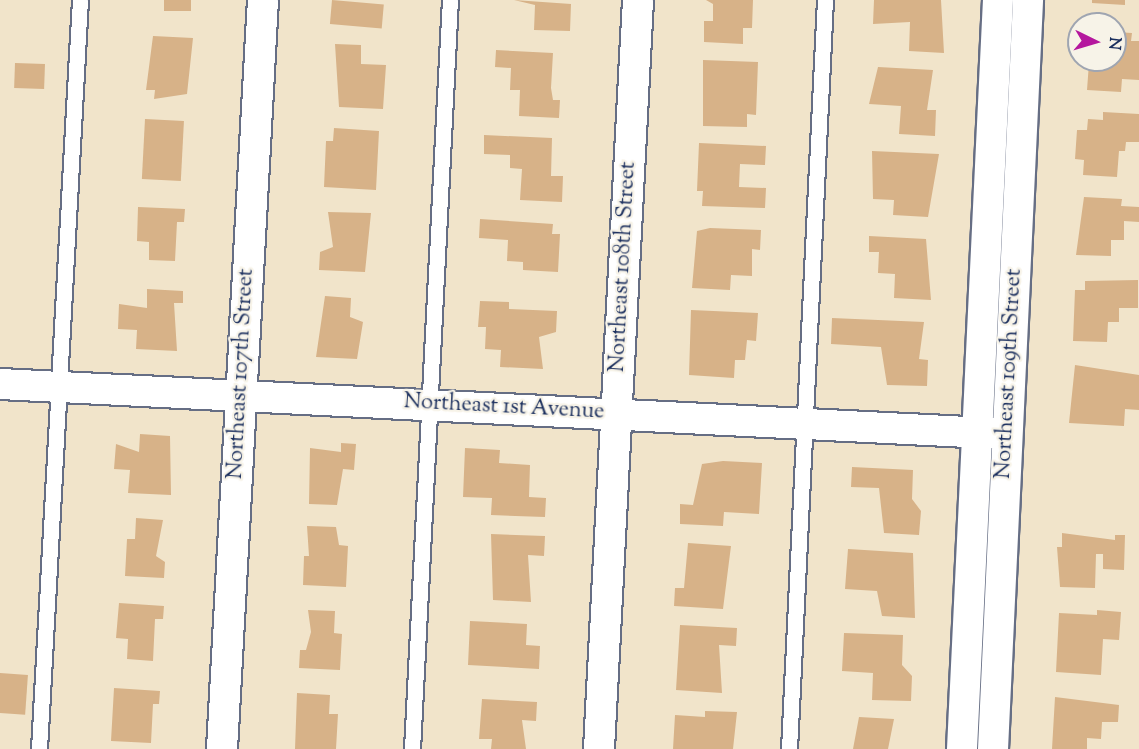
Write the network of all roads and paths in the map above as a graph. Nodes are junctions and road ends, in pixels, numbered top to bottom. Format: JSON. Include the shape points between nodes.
{"nodes":[{"id":1,"x":80,"y":0,"type":"edge"},
{"id":2,"x":263,"y":0,"type":"edge"},
{"id":3,"x":450,"y":0,"type":"edge"},
{"id":4,"x":638,"y":0,"type":"edge"},
{"id":5,"x":825,"y":0,"type":"edge"},
{"id":6,"x":998,"y":0,"type":"edge"},
{"id":7,"x":1028,"y":0,"type":"edge"},
{"id":8,"x":989,"y":176,"type":"junction"},
{"id":9,"x":1020,"y":177,"type":"junction"},
{"id":10,"x":0,"y":384,"type":"edge"},
{"id":11,"x":58,"y":386,"type":"junction"},
{"id":12,"x":240,"y":395,"type":"junction"},
{"id":13,"x":428,"y":405,"type":"junction"},
{"id":14,"x":616,"y":414,"type":"junction"},
{"id":15,"x":805,"y":423,"type":"junction"},
{"id":16,"x":977,"y":432,"type":"junction"},
{"id":17,"x":1007,"y":434,"type":"junction"},
{"id":18,"x":966,"y":662,"type":"junction"},
{"id":19,"x":997,"y":663,"type":"junction"},
{"id":20,"x":39,"y":749,"type":"edge"},
{"id":21,"x":222,"y":749,"type":"edge"},
{"id":22,"x":412,"y":749,"type":"edge"},
{"id":23,"x":599,"y":749,"type":"edge"},
{"id":24,"x":789,"y":749,"type":"edge"},
{"id":25,"x":962,"y":749,"type":"edge"},
{"id":26,"x":993,"y":749,"type":"edge"}],
"edges":[{"from":1,"to":11,"type":"lane"},
{"from":2,"to":12,"type":"street","name":"Northeast 107th Street"},
{"from":3,"to":13,"type":"lane"},
{"from":4,"to":14,"type":"street","name":"Northeast 108th Street"},
{"from":5,"to":15,"type":"lane"},
{"from":6,"to":8,"type":"street","name":"Northeast 109th Street"},
{"from":7,"to":9,"type":"street","name":"Northeast 109th Street"},
{"from":8,"to":9,"type":"street"},
{"from":8,"to":16,"type":"street","name":"Northeast 109th Street"},
{"from":9,"to":17,"type":"street","name":"Northeast 109th Street"},
{"from":10,"to":11,"type":"street","name":"Northeast 1st Avenue"},
{"from":11,"to":12,"type":"street","name":"Northeast 1st Avenue"},
{"from":11,"to":20,"type":"lane"},
{"from":12,"to":13,"type":"street","name":"Northeast 1st Avenue"},
{"from":12,"to":21,"type":"street","name":"Northeast 107th Street"},
{"from":13,"to":14,"type":"street","name":"Northeast 1st Avenue"},
{"from":13,"to":22,"type":"lane"},
{"from":14,"to":15,"type":"street","name":"Northeast 1st Avenue"},
{"from":14,"to":23,"type":"street","name":"Northeast 108th Street"},
{"from":15,"to":16,"type":"street","name":"Northeast 1st Avenue"},
{"from":15,"to":24,"type":"lane"},
{"from":16,"to":17,"type":"street","name":"Northeast 1st Avenue"},
{"from":16,"to":18,"type":"street","name":"Northeast 109th Street"},
{"from":17,"to":19,"type":"street","name":"Northeast 109th Street"},
{"from":18,"to":19,"type":"street"},
{"from":18,"to":25,"type":"street","name":"Northeast 109th Street"},
{"from":19,"to":26,"type":"street","name":"Northeast 109th Street"}]}
